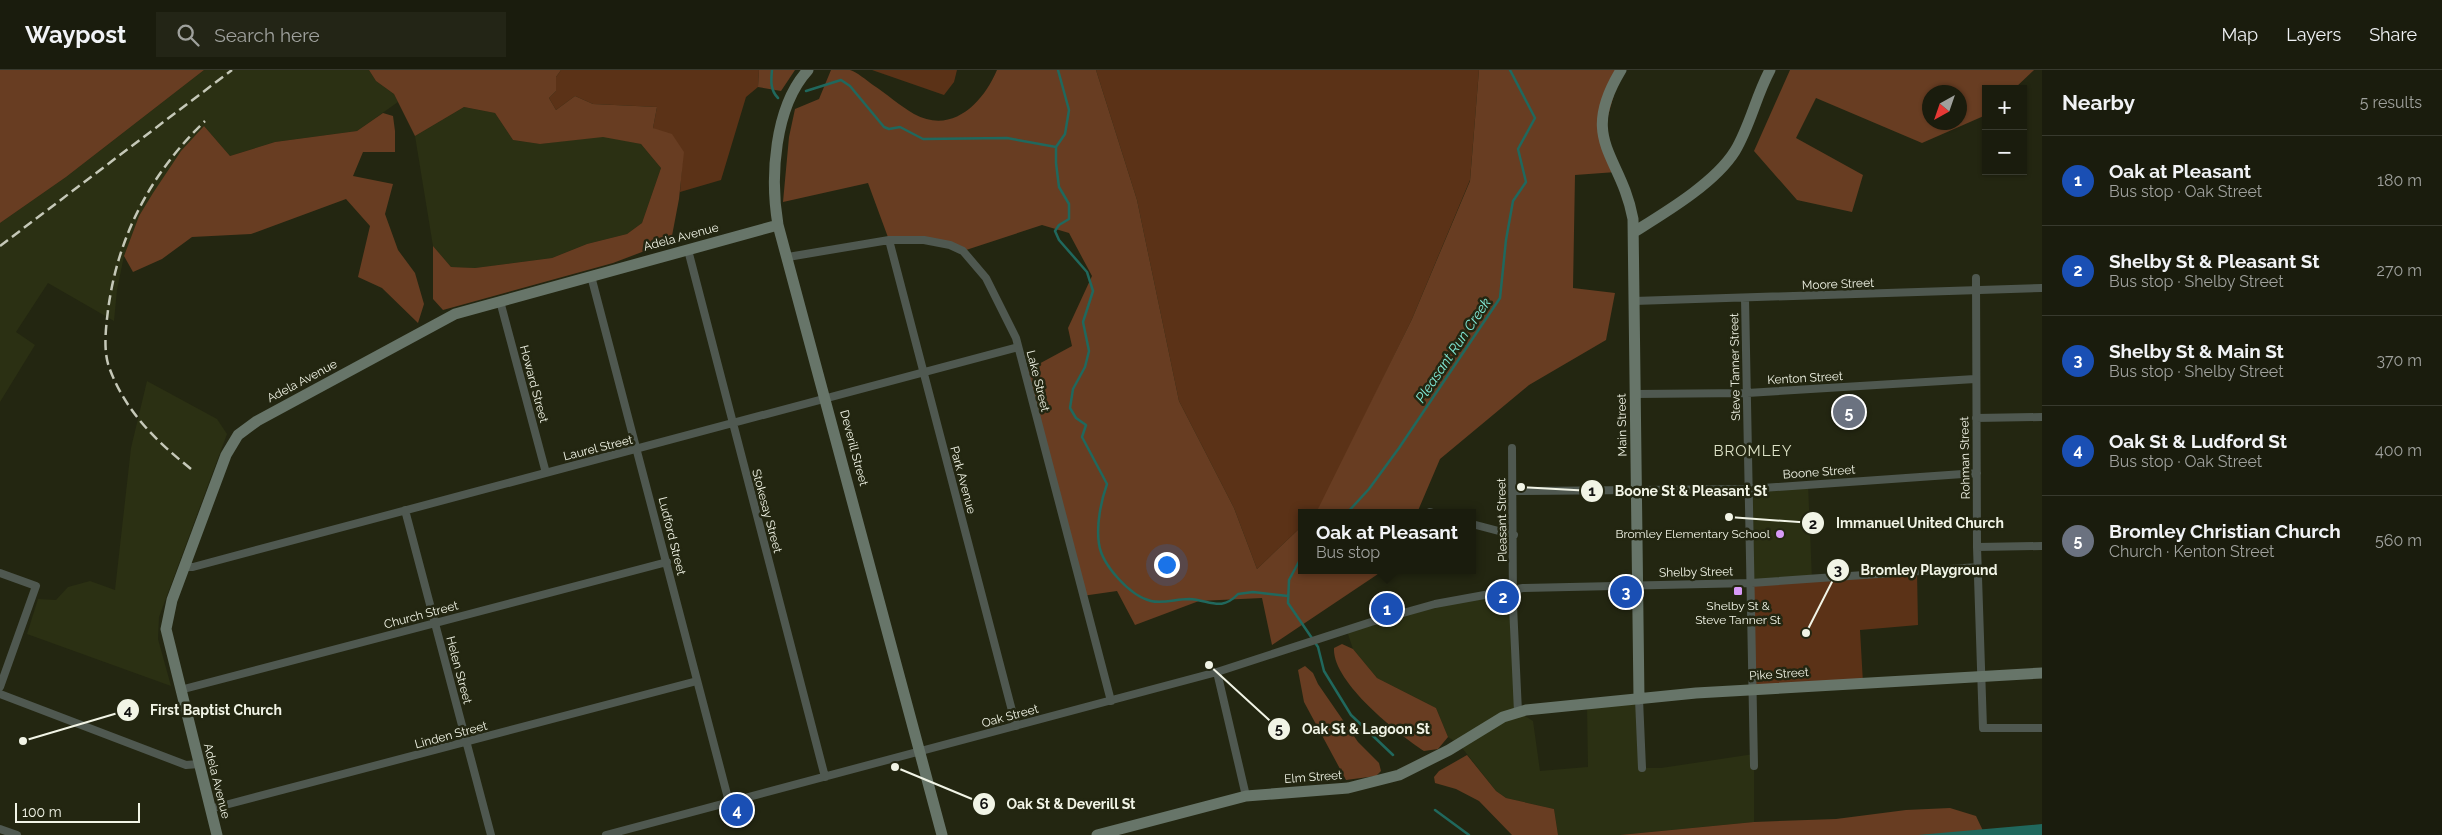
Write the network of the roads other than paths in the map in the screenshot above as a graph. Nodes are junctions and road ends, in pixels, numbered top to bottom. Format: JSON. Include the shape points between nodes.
{"nodes":[{"id":1,"x":808,"y":70,"type":"edge"},
{"id":2,"x":1621,"y":70,"type":"edge"},
{"id":3,"x":1770,"y":70,"type":"edge"},
{"id":4,"x":778,"y":225,"type":"junction"},
{"id":5,"x":1634,"y":232,"type":"junction"},
{"id":6,"x":889,"y":240,"type":"junction"},
{"id":7,"x":688,"y":250,"type":"junction"},
{"id":8,"x":788,"y":257,"type":"junction"},
{"id":9,"x":591,"y":276,"type":"junction"},
{"id":10,"x":1976,"y":278,"type":"dead end"},
{"id":11,"x":2042,"y":288,"type":"edge"},
{"id":12,"x":1975,"y":290,"type":"junction"},
{"id":13,"x":1745,"y":298,"type":"junction"},
{"id":14,"x":500,"y":301,"type":"junction"},
{"id":15,"x":1634,"y":301,"type":"junction"},
{"id":16,"x":1018,"y":347,"type":"junction"},
{"id":17,"x":924,"y":372,"type":"junction"},
{"id":18,"x":1975,"y":379,"type":"junction"},
{"id":19,"x":1746,"y":393,"type":"junction"},
{"id":20,"x":1636,"y":394,"type":"junction"},
{"id":21,"x":827,"y":398,"type":"junction"},
{"id":22,"x":2042,"y":417,"type":"edge"},
{"id":23,"x":1976,"y":418,"type":"junction"},
{"id":24,"x":732,"y":424,"type":"junction"},
{"id":25,"x":1512,"y":448,"type":"dead end"},
{"id":26,"x":637,"y":449,"type":"junction"},
{"id":27,"x":1977,"y":472,"type":"junction"},
{"id":28,"x":546,"y":473,"type":"junction"},
{"id":29,"x":1748,"y":489,"type":"junction"},
{"id":30,"x":1637,"y":490,"type":"junction"},
{"id":31,"x":1513,"y":491,"type":"junction"},
{"id":32,"x":405,"y":510,"type":"junction"},
{"id":33,"x":1476,"y":525,"type":"edge"},
{"id":34,"x":1514,"y":536,"type":"junction"},
{"id":35,"x":2042,"y":546,"type":"edge"},
{"id":36,"x":1977,"y":547,"type":"junction"},
{"id":37,"x":667,"y":562,"type":"junction"},
{"id":38,"x":184,"y":567,"type":"junction"},
{"id":39,"x":1978,"y":567,"type":"junction"},
{"id":40,"x":0,"y":573,"type":"edge"},
{"id":41,"x":1751,"y":583,"type":"junction"},
{"id":42,"x":1638,"y":585,"type":"junction"},
{"id":43,"x":1514,"y":589,"type":"junction"},
{"id":44,"x":1417,"y":608,"type":"joint"},
{"id":45,"x":435,"y":623,"type":"junction"},
{"id":46,"x":1217,"y":672,"type":"junction"},
{"id":47,"x":2042,"y":673,"type":"edge"},
{"id":48,"x":1979,"y":675,"type":"junction"},
{"id":49,"x":698,"y":681,"type":"junction"},
{"id":50,"x":0,"y":688,"type":"edge"},
{"id":51,"x":180,"y":690,"type":"junction"},
{"id":52,"x":1752,"y":690,"type":"junction"},
{"id":53,"x":0,"y":694,"type":"edge"},
{"id":54,"x":1639,"y":699,"type":"junction"},
{"id":55,"x":1111,"y":701,"type":"junction"},
{"id":56,"x":1518,"y":712,"type":"junction"},
{"id":57,"x":1016,"y":726,"type":"junction"},
{"id":58,"x":2042,"y":728,"type":"edge"},
{"id":59,"x":466,"y":742,"type":"junction"},
{"id":60,"x":920,"y":752,"type":"junction"},
{"id":61,"x":199,"y":764,"type":"junction"},
{"id":62,"x":1754,"y":766,"type":"dead end"},
{"id":63,"x":1642,"y":768,"type":"dead end"},
{"id":64,"x":825,"y":777,"type":"junction"},
{"id":65,"x":1246,"y":796,"type":"junction"},
{"id":66,"x":729,"y":802,"type":"junction"},
{"id":67,"x":210,"y":809,"type":"junction"},
{"id":68,"x":0,"y":829,"type":"edge"},
{"id":69,"x":17,"y":835,"type":"edge"},
{"id":70,"x":217,"y":835,"type":"edge"},
{"id":71,"x":491,"y":835,"type":"edge"},
{"id":72,"x":606,"y":835,"type":"edge"},
{"id":73,"x":942,"y":835,"type":"edge"},
{"id":74,"x":1097,"y":835,"type":"edge"}],
"edges":[{"from":1,"to":4,"type":"street","name":"Deverill Street","via":[[793,93],[780,131],[774,202]]},
{"from":2,"to":5,"type":"street","name":"Main Street","via":[[1605,102],[1602,137],[1628,198]]},
{"from":3,"to":5,"type":"street","via":[[1744,133],[1724,165],[1681,201]]},
{"from":4,"to":7,"type":"street","name":"Adela Avenue"},
{"from":4,"to":8,"type":"street","name":"Deverill Street"},
{"from":5,"to":15,"type":"street","name":"Main Street"},
{"from":6,"to":8,"type":"street","name":"Lake Street"},
{"from":6,"to":16,"type":"street","name":"Lake Street","via":[[924,240],[963,251],[986,278]]},
{"from":6,"to":17,"type":"street","name":"Park Avenue"},
{"from":7,"to":9,"type":"street","name":"Adela Avenue"},
{"from":7,"to":24,"type":"street","name":"Stokesay Street"},
{"from":8,"to":21,"type":"street","name":"Deverill Street"},
{"from":9,"to":14,"type":"street","name":"Adela Avenue"},
{"from":9,"to":26,"type":"street","name":"Ludford Street"},
{"from":10,"to":12,"type":"street","name":"Rohman Street"},
{"from":11,"to":12,"type":"street","name":"Moore Street"},
{"from":12,"to":13,"type":"street","name":"Moore Street"},
{"from":12,"to":18,"type":"street","name":"Rohman Street"},
{"from":13,"to":15,"type":"street","name":"Moore Street"},
{"from":13,"to":19,"type":"street","name":"Steve Tanner Street"},
{"from":14,"to":28,"type":"street","name":"Howard Street"},
{"from":14,"to":38,"type":"street","name":"Adela Avenue","via":[[432,324],[244,430],[226,455]]},
{"from":15,"to":20,"type":"street","name":"Main Street"},
{"from":16,"to":17,"type":"street","name":"Laurel Street"},
{"from":16,"to":55,"type":"street","name":"Lake Street"},
{"from":17,"to":21,"type":"street","name":"Laurel Street"},
{"from":17,"to":57,"type":"street","name":"Park Avenue"},
{"from":18,"to":19,"type":"street","name":"Kenton Street"},
{"from":18,"to":23,"type":"street","name":"Rohman Street"},
{"from":19,"to":20,"type":"street","name":"Kenton Street"},
{"from":19,"to":29,"type":"street","name":"Steve Tanner Street"},
{"from":20,"to":30,"type":"street","name":"Main Street"},
{"from":21,"to":24,"type":"street","name":"Laurel Street"},
{"from":21,"to":60,"type":"street","name":"Deverill Street"},
{"from":22,"to":23,"type":"street"},
{"from":23,"to":27,"type":"street","name":"Rohman Street"},
{"from":24,"to":26,"type":"street","name":"Laurel Street"},
{"from":24,"to":64,"type":"street","name":"Stokesay Street"},
{"from":25,"to":31,"type":"street","name":"Pleasant Street"},
{"from":26,"to":28,"type":"street","name":"Laurel Street"},
{"from":26,"to":37,"type":"street","name":"Ludford Street"},
{"from":27,"to":29,"type":"street","name":"Boone Street"},
{"from":27,"to":36,"type":"street","name":"Rohman Street"},
{"from":28,"to":32,"type":"street","name":"Laurel Street"},
{"from":29,"to":30,"type":"street","name":"Boone Street"},
{"from":29,"to":41,"type":"street","name":"Steve Tanner Street"},
{"from":30,"to":31,"type":"street","name":"Boone Street"},
{"from":30,"to":42,"type":"street","name":"Main Street"},
{"from":31,"to":34,"type":"street","name":"Pleasant Street"},
{"from":32,"to":38,"type":"street","name":"Laurel Street","via":[[203,565]]},
{"from":32,"to":45,"type":"street","name":"Helen Street"},
{"from":33,"to":34,"type":"street"},
{"from":34,"to":43,"type":"street","name":"Pleasant Street"},
{"from":35,"to":36,"type":"street"},
{"from":36,"to":39,"type":"street","name":"Rohman Street"},
{"from":37,"to":45,"type":"street","name":"Church Street"},
{"from":37,"to":49,"type":"street","name":"Ludford Street"},
{"from":38,"to":51,"type":"street","name":"Adela Avenue","via":[[166,629]]},
{"from":39,"to":41,"type":"street","name":"Shelby Street"},
{"from":39,"to":48,"type":"street","name":"Rohman Street"},
{"from":40,"to":50,"type":"street","via":[[36,586]]},
{"from":41,"to":42,"type":"street","name":"Shelby Street"},
{"from":41,"to":52,"type":"street","name":"Steve Tanner Street"},
{"from":42,"to":43,"type":"street","name":"Shelby Street"},
{"from":42,"to":54,"type":"street","name":"Main Street"},
{"from":43,"to":44,"type":"street","name":"Shelby Street"},
{"from":43,"to":56,"type":"street","name":"Pleasant Street"},
{"from":44,"to":46,"type":"street","name":"Oak Street"},
{"from":45,"to":51,"type":"street","name":"Church Street"},
{"from":45,"to":59,"type":"street","name":"Helen Street"},
{"from":46,"to":55,"type":"street","name":"Oak Street"},
{"from":46,"to":65,"type":"street"},
{"from":47,"to":48,"type":"street","name":"Pike Street"},
{"from":48,"to":52,"type":"street","name":"Pike Street"},
{"from":48,"to":58,"type":"street","name":"Rohman Street","via":[[1983,728]]},
{"from":49,"to":59,"type":"street","name":"Linden Street"},
{"from":49,"to":66,"type":"street","name":"Ludford Street"},
{"from":51,"to":61,"type":"street","name":"Adela Avenue"},
{"from":52,"to":54,"type":"street","name":"Pike Street"},
{"from":52,"to":62,"type":"street","name":"Steve Tanner Street"},
{"from":53,"to":61,"type":"street","via":[[186,765]]},
{"from":54,"to":56,"type":"street","name":"Pike Street"},
{"from":54,"to":63,"type":"street","name":"Main Street"},
{"from":55,"to":57,"type":"street","name":"Oak Street"},
{"from":56,"to":65,"type":"street","name":"Elm Street","via":[[1502,717],[1449,750],[1399,775],[1348,788]]},
{"from":57,"to":60,"type":"street","name":"Oak Street"},
{"from":59,"to":67,"type":"street","name":"Linden Street"},
{"from":59,"to":71,"type":"street","name":"Helen Street"},
{"from":60,"to":64,"type":"street","name":"Oak Street"},
{"from":60,"to":73,"type":"street","name":"Deverill Street"},
{"from":61,"to":67,"type":"street","name":"Adela Avenue"},
{"from":64,"to":66,"type":"street","name":"Oak Street"},
{"from":65,"to":74,"type":"street","name":"Elm Street"},
{"from":66,"to":72,"type":"street","name":"Oak Street"},
{"from":67,"to":70,"type":"street","name":"Adela Avenue"},
{"from":68,"to":69,"type":"street"}]}
